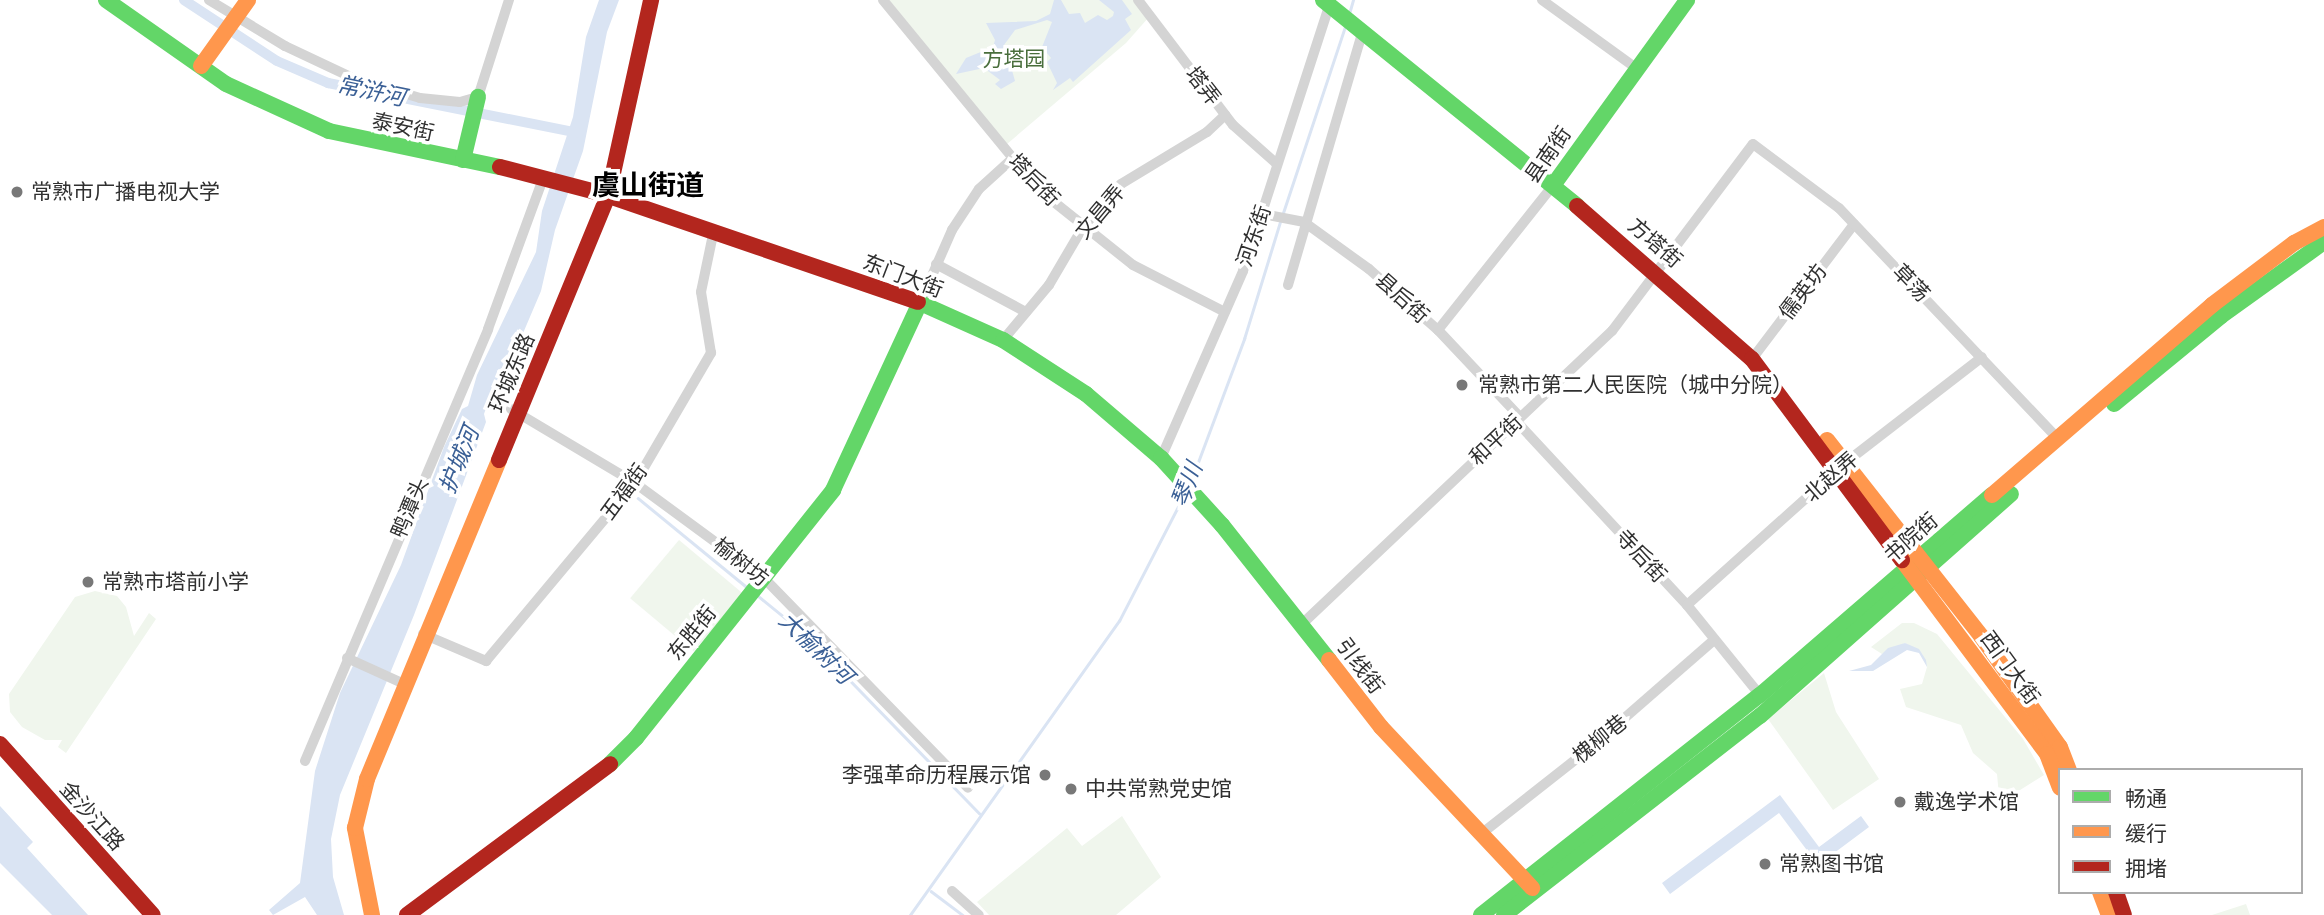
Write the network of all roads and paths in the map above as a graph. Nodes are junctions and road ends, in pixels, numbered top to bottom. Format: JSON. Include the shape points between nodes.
{"nodes":[{"id":1,"x":106,"y":0,"type":"edge"},
{"id":2,"x":209,"y":0,"type":"edge"},
{"id":3,"x":248,"y":0,"type":"edge"},
{"id":4,"x":509,"y":0,"type":"edge"},
{"id":5,"x":640,"y":0,"type":"edge"},
{"id":6,"x":651,"y":0,"type":"edge"},
{"id":7,"x":883,"y":0,"type":"edge"},
{"id":8,"x":1138,"y":0,"type":"edge"},
{"id":9,"x":1542,"y":0,"type":"edge"},
{"id":10,"x":1687,"y":0,"type":"edge"},
{"id":11,"x":1334,"y":5,"type":"edge"},
{"id":12,"x":237,"y":16,"type":"junction"},
{"id":13,"x":1358,"y":25,"type":"junction"},
{"id":14,"x":201,"y":66,"type":"junction"},
{"id":15,"x":1636,"y":68,"type":"junction"},
{"id":16,"x":478,"y":97,"type":"junction"},
{"id":17,"x":1225,"y":115,"type":"junction"},
{"id":18,"x":1753,"y":144,"type":"joint"},
{"id":19,"x":1012,"y":159,"type":"junction"},
{"id":20,"x":463,"y":160,"type":"junction"},
{"id":21,"x":1278,"y":164,"type":"junction"},
{"id":22,"x":544,"y":176,"type":"junction"},
{"id":23,"x":1556,"y":180,"type":"junction"},
{"id":24,"x":604,"y":194,"type":"junction"},
{"id":25,"x":1263,"y":214,"type":"junction"},
{"id":26,"x":1304,"y":222,"type":"junction"},
{"id":27,"x":1854,"y":224,"type":"junction"},
{"id":28,"x":1083,"y":227,"type":"junction"},
{"id":29,"x":2324,"y":227,"type":"edge"},
{"id":30,"x":714,"y":230,"type":"junction"},
{"id":31,"x":2324,"y":242,"type":"edge"},
{"id":32,"x":936,"y":264,"type":"junction"},
{"id":33,"x":1661,"y":269,"type":"junction"},
{"id":34,"x":1288,"y":285,"type":"dead end"},
{"id":35,"x":920,"y":303,"type":"junction"},
{"id":36,"x":1026,"y":312,"type":"junction"},
{"id":37,"x":1225,"y":312,"type":"junction"},
{"id":38,"x":1438,"y":330,"type":"junction"},
{"id":39,"x":1003,"y":340,"type":"junction"},
{"id":40,"x":1755,"y":355,"type":"junction"},
{"id":41,"x":1982,"y":357,"type":"junction"},
{"id":42,"x":514,"y":411,"type":"junction"},
{"id":43,"x":1518,"y":419,"type":"junction"},
{"id":44,"x":2056,"y":437,"type":"junction"},
{"id":45,"x":1161,"y":458,"type":"junction"},
{"id":46,"x":1841,"y":467,"type":"junction"},
{"id":47,"x":635,"y":482,"type":"junction"},
{"id":48,"x":1920,"y":568,"type":"junction"},
{"id":49,"x":761,"y":580,"type":"junction"},
{"id":50,"x":1687,"y":606,"type":"junction"},
{"id":51,"x":1302,"y":624,"type":"junction"},
{"id":52,"x":424,"y":634,"type":"junction"},
{"id":53,"x":1714,"y":640,"type":"junction"},
{"id":54,"x":347,"y":658,"type":"junction"},
{"id":55,"x":400,"y":682,"type":"junction"},
{"id":56,"x":1760,"y":695,"type":"junction"},
{"id":57,"x":0,"y":744,"type":"edge"},
{"id":58,"x":304,"y":761,"type":"dead end"},
{"id":59,"x":2068,"y":768,"type":"edge"},
{"id":60,"x":2058,"y":783,"type":"edge"},
{"id":61,"x":968,"y":788,"type":"dead end"},
{"id":62,"x":1481,"y":834,"type":"junction"},
{"id":63,"x":1530,"y":886,"type":"junction"},
{"id":64,"x":952,"y":891,"type":"dead end"},
{"id":65,"x":2101,"y":894,"type":"edge"},
{"id":66,"x":2117,"y":894,"type":"edge"},
{"id":67,"x":153,"y":915,"type":"edge"},
{"id":68,"x":365,"y":915,"type":"edge"},
{"id":69,"x":372,"y":915,"type":"edge"},
{"id":70,"x":407,"y":915,"type":"edge"},
{"id":71,"x":979,"y":915,"type":"edge"},
{"id":72,"x":1481,"y":915,"type":"edge"},
{"id":73,"x":1504,"y":915,"type":"edge"},
{"id":74,"x":2109,"y":915,"type":"edge"},
{"id":75,"x":2124,"y":915,"type":"edge"}],
"edges":[{"from":1,"to":14,"type":"main road","name":"泰安街"},
{"from":2,"to":12,"type":"street"},
{"from":3,"to":12,"type":"main road"},
{"from":4,"to":16,"type":"street"},
{"from":5,"to":24,"type":"main road","name":"环城东路"},
{"from":6,"to":24,"type":"main road","name":"环城东路"},
{"from":7,"to":19,"type":"street","name":"塔后街"},
{"from":8,"to":17,"type":"street","name":"塔弄"},
{"from":9,"to":15,"type":"street"},
{"from":10,"to":15,"type":"main road","name":"县南街"},
{"from":11,"to":13,"type":"main road","name":"方塔街"},
{"from":11,"to":21,"type":"street","name":"河东街"},
{"from":12,"to":14,"type":"main road"},
{"from":12,"to":16,"type":"street","via":[[285,46],[353,78],[420,98],[460,102]]},
{"from":13,"to":23,"type":"main road","name":"方塔街"},
{"from":13,"to":26,"type":"street","name":"河东街"},
{"from":14,"to":20,"type":"main road","name":"泰安街","via":[[247,95],[329,131]]},
{"from":15,"to":23,"type":"main road","name":"县南街"},
{"from":16,"to":20,"type":"main road"},
{"from":17,"to":21,"type":"street","name":"塔弄"},
{"from":17,"to":28,"type":"street","name":"文昌弄","via":[[1207,132],[1121,184]]},
{"from":18,"to":27,"type":"street","name":"草荡"},
{"from":18,"to":33,"type":"street","name":"和平街"},
{"from":19,"to":28,"type":"street","name":"塔后街","via":[[1039,190]]},
{"from":19,"to":32,"type":"street","via":[[979,189]]},
{"from":20,"to":22,"type":"main road","name":"泰安街"},
{"from":21,"to":25,"type":"street","name":"河东街"},
{"from":22,"to":24,"type":"main road","name":"泰安街"},
{"from":22,"to":54,"type":"street","name":"鸭潭头","via":[[488,328]]},
{"from":23,"to":33,"type":"main road","name":"方塔街"},
{"from":23,"to":38,"type":"street","name":"县南街"},
{"from":24,"to":30,"type":"main road","name":"东门大街"},
{"from":24,"to":42,"type":"main road","name":"环城东路"},
{"from":25,"to":26,"type":"street","name":"县后街"},
{"from":25,"to":37,"type":"street","name":"河东街"},
{"from":26,"to":34,"type":"street","name":"河东街"},
{"from":26,"to":38,"type":"street","name":"县后街","via":[[1369,269]]},
{"from":27,"to":40,"type":"street","name":"儒英坊"},
{"from":27,"to":41,"type":"street","name":"草荡"},
{"from":28,"to":36,"type":"street","name":"文昌弄","via":[[1049,285]]},
{"from":28,"to":37,"type":"street","name":"塔后街","via":[[1162,283]]},
{"from":29,"to":44,"type":"main road","name":"书院街","via":[[2294,243],[2212,305]]},
{"from":30,"to":35,"type":"main road","name":"东门大街"},
{"from":30,"to":47,"type":"street","name":"五福街","via":[[701,292],[711,353]]},
{"from":31,"to":48,"type":"main road","name":"书院街","via":[[2221,316]]},
{"from":32,"to":35,"type":"street"},
{"from":32,"to":36,"type":"street"},
{"from":33,"to":40,"type":"main road","name":"方塔街"},
{"from":33,"to":43,"type":"street","name":"和平街","via":[[1612,331]]},
{"from":35,"to":39,"type":"main road","name":"东门大街"},
{"from":35,"to":49,"type":"main road","name":"东胜街","via":[[833,491]]},
{"from":36,"to":39,"type":"street","name":"文昌弄"},
{"from":37,"to":45,"type":"street","name":"河东街"},
{"from":38,"to":43,"type":"street","name":"县后街"},
{"from":39,"to":45,"type":"main road","name":"东门大街","via":[[1086,394]]},
{"from":40,"to":46,"type":"main road","name":"方塔街"},
{"from":41,"to":44,"type":"street","name":"草荡"},
{"from":41,"to":46,"type":"street","name":"北赵弄"},
{"from":42,"to":47,"type":"street","name":"榆树坊"},
{"from":42,"to":52,"type":"main road","name":"环城东路"},
{"from":43,"to":50,"type":"street","name":"寺后街"},
{"from":43,"to":51,"type":"street","name":"和平街"},
{"from":44,"to":48,"type":"main road","name":"书院街"},
{"from":45,"to":51,"type":"main road","name":"引线街"},
{"from":46,"to":48,"type":"main road","name":"方塔街"},
{"from":46,"to":50,"type":"street","name":"北赵弄"},
{"from":47,"to":49,"type":"street","name":"榆树坊"},
{"from":47,"to":52,"type":"street","name":"五福街","via":[[486,660]]},
{"from":48,"to":56,"type":"main road","name":"书院街"},
{"from":48,"to":59,"type":"main road","name":"西门大街","via":[[2060,747]]},
{"from":48,"to":60,"type":"main road","name":"西门大街","via":[[2047,754]]},
{"from":48,"to":63,"type":"main road","name":"书院街","via":[[1760,716]]},
{"from":49,"to":61,"type":"street","name":"榆树坊"},
{"from":49,"to":70,"type":"main road","name":"东胜街","via":[[636,738],[597,776]]},
{"from":50,"to":53,"type":"street","name":"寺后街"},
{"from":51,"to":62,"type":"main road","name":"引线街","via":[[1381,727]]},
{"from":52,"to":55,"type":"main road","name":"环城东路"},
{"from":52,"to":69,"type":"main road","name":"环城东路","via":[[367,779],[355,828]]},
{"from":53,"to":56,"type":"street","name":"寺后街"},
{"from":53,"to":62,"type":"street","name":"槐柳巷","via":[[1589,749]]},
{"from":54,"to":55,"type":"street"},
{"from":54,"to":58,"type":"street","name":"鸭潭头"},
{"from":55,"to":68,"type":"main road","name":"环城东路","via":[[359,782],[349,833]]},
{"from":56,"to":63,"type":"main road","name":"书院街"},
{"from":57,"to":67,"type":"main road","name":"金沙江路"},
{"from":62,"to":63,"type":"main road","name":"引线街"},
{"from":63,"to":72,"type":"main road"},
{"from":63,"to":73,"type":"main road"},
{"from":64,"to":71,"type":"street"},
{"from":65,"to":74,"type":"main road"},
{"from":66,"to":75,"type":"main road"}]}
